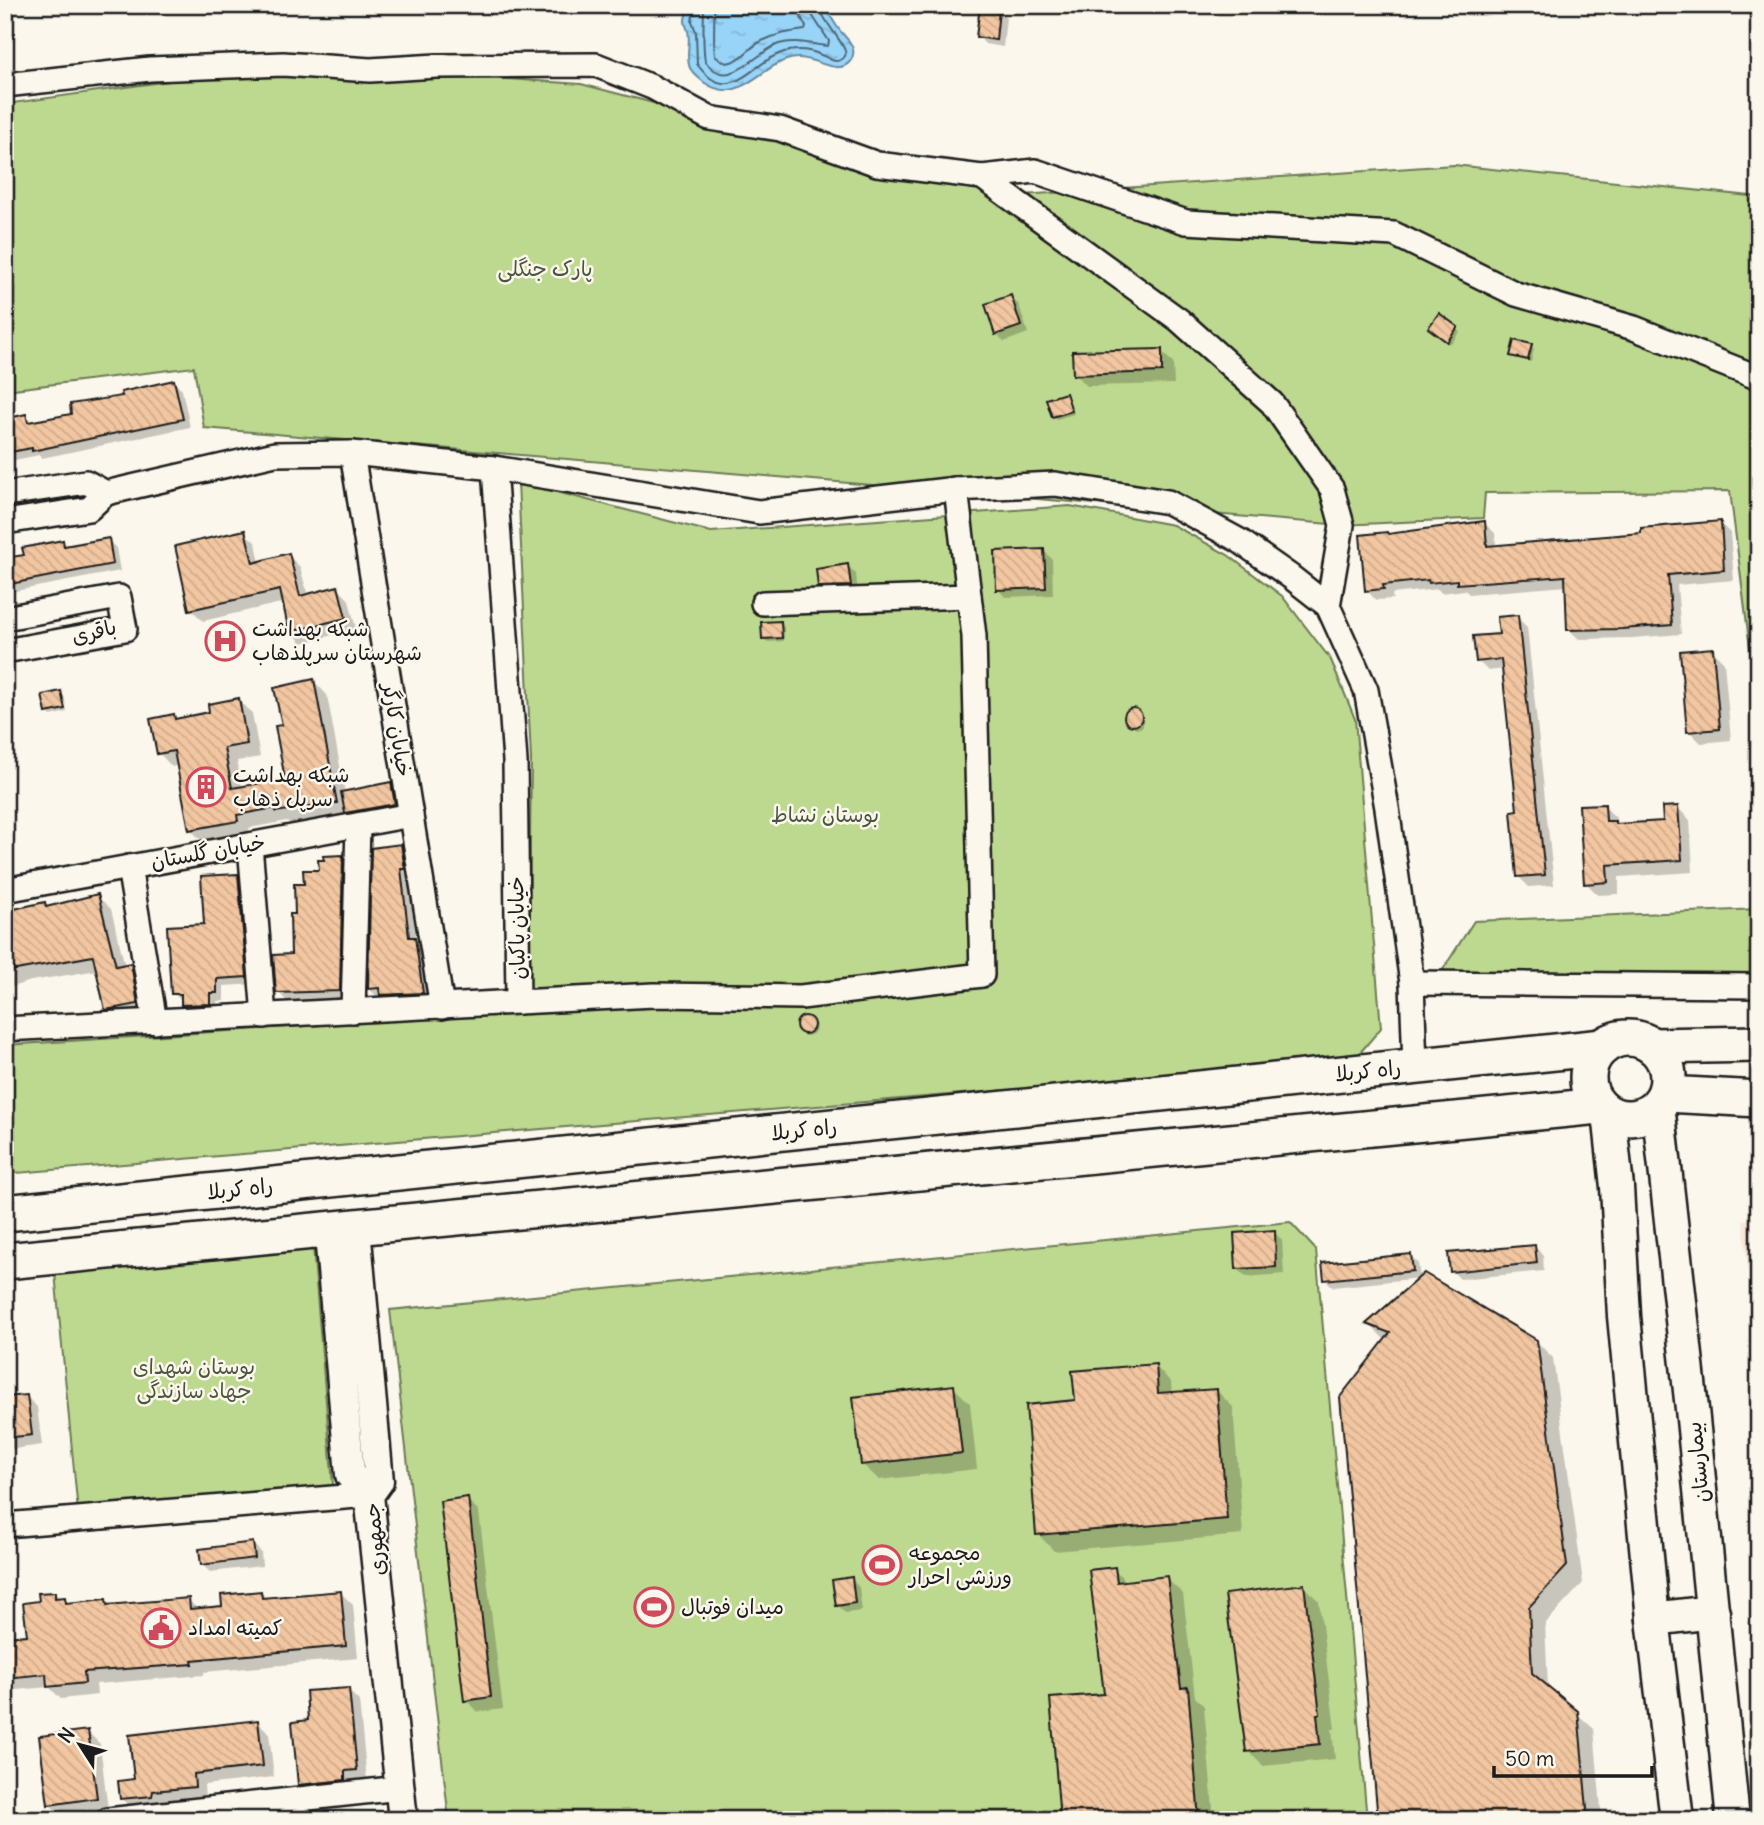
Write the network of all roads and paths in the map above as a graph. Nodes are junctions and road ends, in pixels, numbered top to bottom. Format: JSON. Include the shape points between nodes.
{"nodes":[{"id":1,"x":5,"y":85,"type":"edge"},
{"id":2,"x":982,"y":177,"type":"junction"},
{"id":3,"x":1759,"y":378,"type":"edge"},
{"id":4,"x":352,"y":453,"type":"junction"},
{"id":5,"x":494,"y":468,"type":"junction"},
{"id":6,"x":956,"y":489,"type":"junction"},
{"id":7,"x":106,"y":493,"type":"junction"},
{"id":8,"x":5,"y":494,"type":"edge"},
{"id":9,"x":5,"y":523,"type":"edge"},
{"id":10,"x":969,"y":596,"type":"junction"},
{"id":11,"x":763,"y":603,"type":"dead end"},
{"id":12,"x":1328,"y":606,"type":"junction"},
{"id":13,"x":5,"y":618,"type":"edge"},
{"id":14,"x":5,"y":651,"type":"edge"},
{"id":15,"x":411,"y":815,"type":"junction"},
{"id":16,"x":358,"y":825,"type":"junction"},
{"id":17,"x":250,"y":845,"type":"junction"},
{"id":18,"x":129,"y":867,"type":"junction"},
{"id":19,"x":5,"y":890,"type":"edge"},
{"id":20,"x":1412,"y":983,"type":"junction"},
{"id":21,"x":1759,"y":986,"type":"edge"},
{"id":22,"x":518,"y":1002,"type":"junction"},
{"id":23,"x":442,"y":1007,"type":"junction"},
{"id":24,"x":353,"y":1011,"type":"junction"},
{"id":25,"x":264,"y":1016,"type":"junction"},
{"id":26,"x":155,"y":1022,"type":"junction"},
{"id":27,"x":6,"y":1026,"type":"edge"},
{"id":28,"x":1759,"y":1044,"type":"edge"},
{"id":29,"x":1652,"y":1046,"type":"junction"},
{"id":30,"x":1603,"y":1047,"type":"junction"},
{"id":31,"x":1415,"y":1066,"type":"junction"},
{"id":32,"x":1759,"y":1098,"type":"edge"},
{"id":33,"x":1662,"y":1099,"type":"junction"},
{"id":34,"x":1604,"y":1110,"type":"junction"},
{"id":35,"x":5,"y":1213,"type":"edge"},
{"id":36,"x":340,"y":1228,"type":"junction"},
{"id":37,"x":5,"y":1261,"type":"edge"},
{"id":38,"x":369,"y":1494,"type":"junction"},
{"id":39,"x":5,"y":1525,"type":"edge"},
{"id":40,"x":1713,"y":1612,"type":"junction"},
{"id":41,"x":1653,"y":1619,"type":"junction"},
{"id":42,"x":400,"y":1788,"type":"junction"},
{"id":43,"x":108,"y":1820,"type":"edge"},
{"id":44,"x":403,"y":1820,"type":"edge"},
{"id":45,"x":1677,"y":1820,"type":"edge"},
{"id":46,"x":1733,"y":1820,"type":"edge"}],
"edges":[{"from":1,"to":2,"type":"street","via":[[150,69],[256,65],[370,70],[596,65],[652,87],[709,118],[780,129],[877,164]]},
{"from":2,"to":3,"type":"street","via":[[1035,171],[1186,222],[1394,234],[1516,293],[1634,328]]},
{"from":2,"to":12,"type":"street","via":[[1179,320],[1272,402],[1332,489],[1342,526]]},
{"from":4,"to":5,"type":"street"},
{"from":4,"to":7,"type":"street","via":[[275,454]]},
{"from":4,"to":15,"type":"street","name":"خیابان کارگر"},
{"from":5,"to":6,"type":"street","via":[[760,512]]},
{"from":5,"to":22,"type":"street","name":"خیابان پاکبان","via":[[514,761]]},
{"from":6,"to":10,"type":"street"},
{"from":6,"to":12,"type":"street","via":[[1055,484],[1168,502],[1240,541]]},
{"from":7,"to":8,"type":"street","via":[[86,482]]},
{"from":7,"to":9,"type":"street","via":[[89,509]]},
{"from":10,"to":11,"type":"street"},
{"from":10,"to":22,"type":"street","via":[[974,636],[982,975],[801,997],[654,995]]},
{"from":12,"to":20,"type":"street","via":[[1366,690]]},
{"from":13,"to":14,"type":"street","name":"باقری","via":[[119,597],[125,629]]},
{"from":15,"to":16,"type":"street","name":"خیابان گلستان"},
{"from":15,"to":23,"type":"street","name":"خیابان کارگر"},
{"from":16,"to":17,"type":"street","name":"خیابان گلستان"},
{"from":16,"to":24,"type":"street"},
{"from":17,"to":18,"type":"street","name":"خیابان گلستان"},
{"from":17,"to":25,"type":"street"},
{"from":18,"to":19,"type":"street","name":"خیابان گلستان"},
{"from":18,"to":26,"type":"street"},
{"from":20,"to":21,"type":"street"},
{"from":20,"to":31,"type":"street"},
{"from":22,"to":23,"type":"street","name":"خیابان پاکبان"},
{"from":23,"to":24,"type":"street","name":"خیابان پاکبان"},
{"from":24,"to":25,"type":"street","name":"خیابان پاکبان"},
{"from":25,"to":26,"type":"street","name":"خیابان پاکبان"},
{"from":26,"to":27,"type":"street","name":"خیابان پاکبان"},
{"from":28,"to":29,"type":"main road"},
{"from":29,"to":30,"type":"main road","via":[[1627,1038]]},
{"from":29,"to":33,"type":"main road","via":[[1667,1067]]},
{"from":30,"to":31,"type":"main road","name":"راه کربلا"},
{"from":30,"to":34,"type":"main road","via":[[1594,1057],[1588,1082]]},
{"from":31,"to":35,"type":"main road","name":"راه کربلا"},
{"from":32,"to":33,"type":"main road"},
{"from":33,"to":34,"type":"main road","via":[[1635,1118]]},
{"from":33,"to":40,"type":"main road","name":"بیمارستان"},
{"from":34,"to":36,"type":"main road"},
{"from":34,"to":41,"type":"main road","via":[[1617,1187],[1624,1316]]},
{"from":36,"to":37,"type":"main road"},
{"from":36,"to":38,"type":"street","name":"جمهوری","via":[[357,1239],[379,1481]]},
{"from":38,"to":39,"type":"street"},
{"from":38,"to":42,"type":"street","name":"جمهوری"},
{"from":40,"to":41,"type":"main road"},
{"from":40,"to":46,"type":"main road","name":"بیمارستان"},
{"from":41,"to":45,"type":"main road"},
{"from":42,"to":43,"type":"street"},
{"from":42,"to":44,"type":"street","name":"جمهوری"}]}
